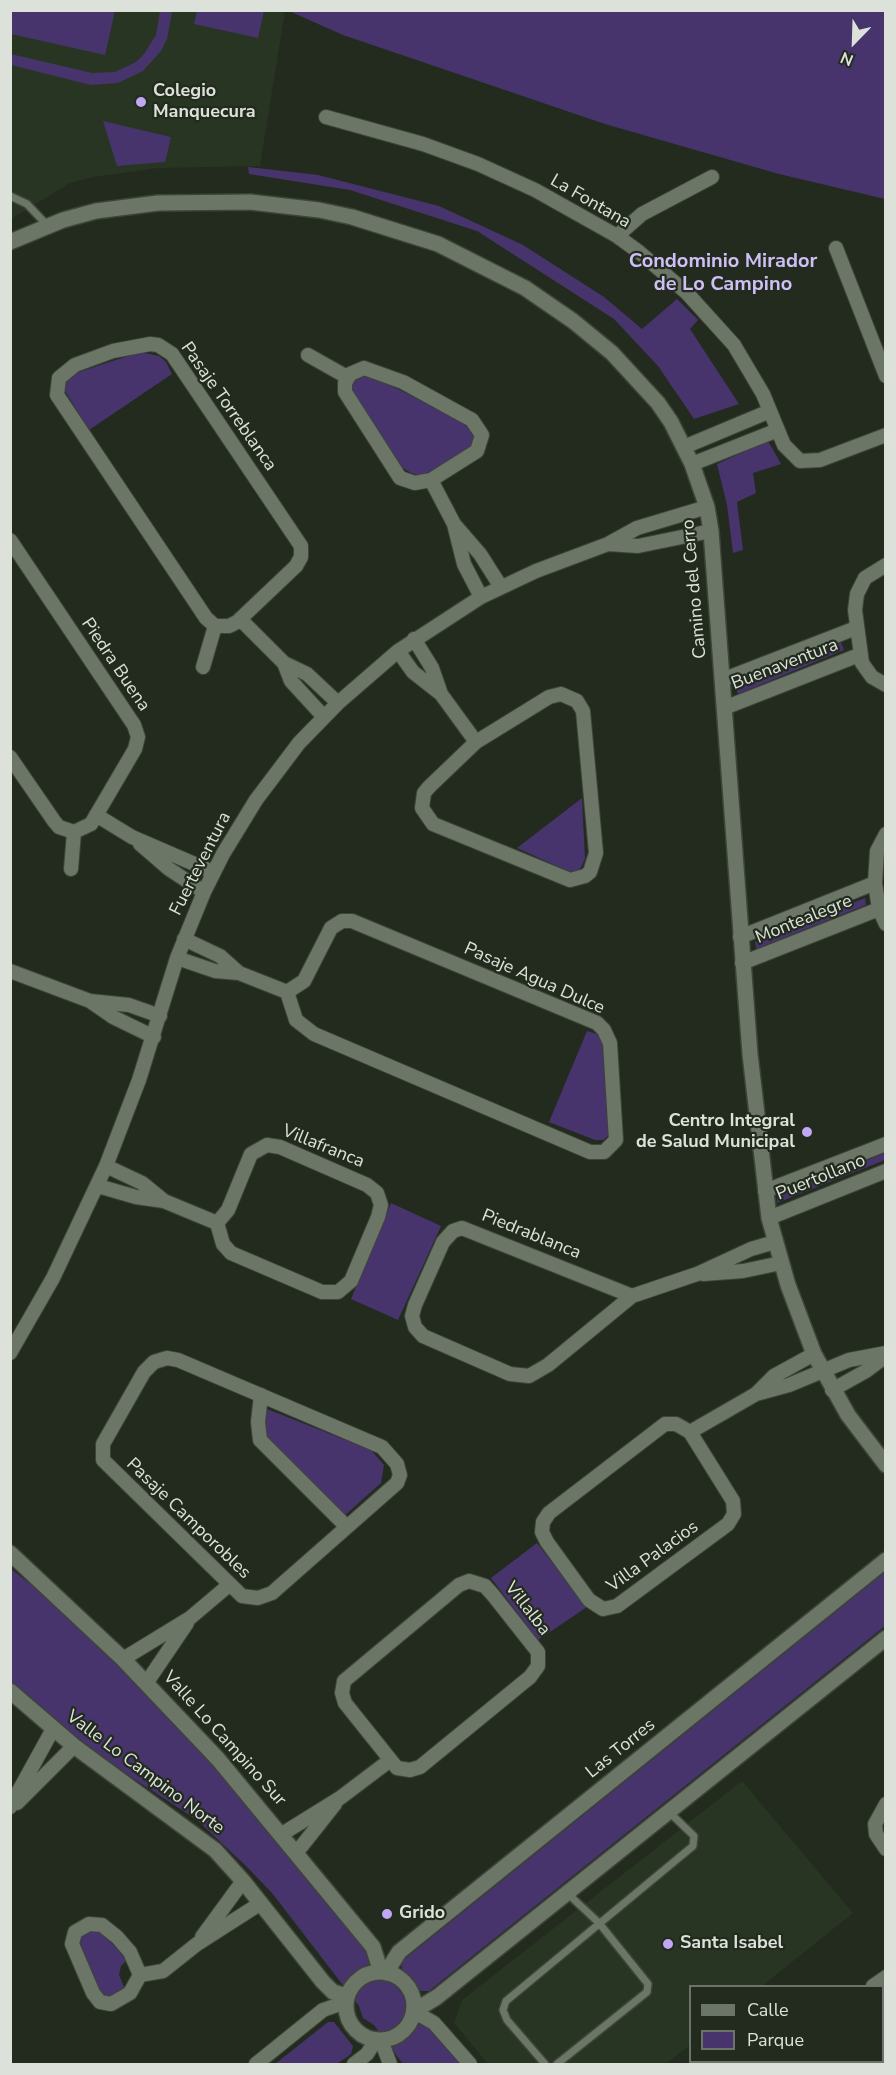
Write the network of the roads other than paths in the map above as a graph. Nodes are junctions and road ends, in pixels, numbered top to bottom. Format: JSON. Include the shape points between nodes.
{"nodes":[{"id":1,"x":326,"y":117,"type":"dead end"},
{"id":2,"x":712,"y":177,"type":"dead end"},
{"id":3,"x":10,"y":196,"type":"edge"},
{"id":4,"x":47,"y":225,"type":"junction"},
{"id":5,"x":617,"y":236,"type":"junction"},
{"id":6,"x":10,"y":242,"type":"edge"},
{"id":7,"x":836,"y":248,"type":"dead end"},
{"id":8,"x":308,"y":355,"type":"dead end"},
{"id":9,"x":885,"y":376,"type":"edge"},
{"id":10,"x":347,"y":377,"type":"junction"},
{"id":11,"x":770,"y":411,"type":"junction"},
{"id":12,"x":778,"y":430,"type":"junction"},
{"id":13,"x":885,"y":435,"type":"edge"},
{"id":14,"x":684,"y":447,"type":"junction"},
{"id":15,"x":692,"y":464,"type":"junction"},
{"id":16,"x":431,"y":480,"type":"junction"},
{"id":17,"x":707,"y":507,"type":"junction"},
{"id":18,"x":454,"y":524,"type":"junction"},
{"id":19,"x":711,"y":531,"type":"junction"},
{"id":20,"x":10,"y":540,"type":"edge"},
{"id":21,"x":608,"y":544,"type":"junction"},
{"id":22,"x":885,"y":565,"type":"edge"},
{"id":23,"x":501,"y":587,"type":"junction"},
{"id":24,"x":481,"y":597,"type":"junction"},
{"id":25,"x":240,"y":619,"type":"junction"},
{"id":26,"x":215,"y":626,"type":"junction"},
{"id":27,"x":856,"y":628,"type":"junction"},
{"id":28,"x":414,"y":639,"type":"junction"},
{"id":29,"x":398,"y":651,"type":"junction"},
{"id":30,"x":859,"y":656,"type":"junction"},
{"id":31,"x":284,"y":663,"type":"junction"},
{"id":32,"x":202,"y":667,"type":"dead end"},
{"id":33,"x":722,"y":680,"type":"junction"},
{"id":34,"x":885,"y":685,"type":"edge"},
{"id":35,"x":441,"y":694,"type":"junction"},
{"id":36,"x":338,"y":703,"type":"junction"},
{"id":37,"x":724,"y":708,"type":"junction"},
{"id":38,"x":324,"y":717,"type":"junction"},
{"id":39,"x":476,"y":742,"type":"junction"},
{"id":40,"x":10,"y":757,"type":"edge"},
{"id":41,"x":96,"y":815,"type":"junction"},
{"id":42,"x":74,"y":832,"type":"junction"},
{"id":43,"x":885,"y":834,"type":"edge"},
{"id":44,"x":132,"y":837,"type":"junction"},
{"id":45,"x":71,"y":869,"type":"dead end"},
{"id":46,"x":213,"y":872,"type":"junction"},
{"id":47,"x":875,"y":883,"type":"junction"},
{"id":48,"x":204,"y":892,"type":"junction"},
{"id":49,"x":879,"y":909,"type":"junction"},
{"id":50,"x":885,"y":924,"type":"edge"},
{"id":51,"x":740,"y":937,"type":"junction"},
{"id":52,"x":184,"y":939,"type":"junction"},
{"id":53,"x":177,"y":958,"type":"junction"},
{"id":54,"x":742,"y":963,"type":"junction"},
{"id":55,"x":10,"y":971,"type":"edge"},
{"id":56,"x":239,"y":973,"type":"junction"},
{"id":57,"x":287,"y":992,"type":"junction"},
{"id":58,"x":90,"y":1001,"type":"junction"},
{"id":59,"x":160,"y":1016,"type":"junction"},
{"id":60,"x":154,"y":1037,"type":"junction"},
{"id":61,"x":885,"y":1144,"type":"edge"},
{"id":62,"x":106,"y":1167,"type":"junction"},
{"id":63,"x":885,"y":1172,"type":"edge"},
{"id":64,"x":98,"y":1186,"type":"junction"},
{"id":65,"x":765,"y":1191,"type":"junction"},
{"id":66,"x":164,"y":1201,"type":"junction"},
{"id":67,"x":769,"y":1218,"type":"junction"},
{"id":68,"x":217,"y":1223,"type":"junction"},
{"id":69,"x":775,"y":1242,"type":"junction"},
{"id":70,"x":781,"y":1263,"type":"junction"},
{"id":71,"x":698,"y":1274,"type":"junction"},
{"id":72,"x":632,"y":1296,"type":"junction"},
{"id":73,"x":10,"y":1353,"type":"edge"},
{"id":74,"x":814,"y":1354,"type":"junction"},
{"id":75,"x":885,"y":1354,"type":"edge"},
{"id":76,"x":822,"y":1370,"type":"junction"},
{"id":77,"x":832,"y":1390,"type":"junction"},
{"id":78,"x":756,"y":1394,"type":"junction"},
{"id":79,"x":261,"y":1395,"type":"junction"},
{"id":80,"x":690,"y":1432,"type":"junction"},
{"id":81,"x":885,"y":1465,"type":"edge"},
{"id":82,"x":346,"y":1526,"type":"junction"},
{"id":83,"x":10,"y":1553,"type":"edge"},
{"id":84,"x":885,"y":1560,"type":"edge"},
{"id":85,"x":229,"y":1585,"type":"junction"},
{"id":86,"x":190,"y":1618,"type":"junction"},
{"id":87,"x":885,"y":1638,"type":"edge"},
{"id":88,"x":123,"y":1659,"type":"junction"},
{"id":89,"x":147,"y":1682,"type":"junction"},
{"id":90,"x":10,"y":1691,"type":"edge"},
{"id":91,"x":53,"y":1729,"type":"junction"},
{"id":92,"x":74,"y":1746,"type":"junction"},
{"id":93,"x":389,"y":1761,"type":"junction"},
{"id":94,"x":340,"y":1798,"type":"junction"},
{"id":95,"x":885,"y":1804,"type":"edge"},
{"id":96,"x":10,"y":1808,"type":"edge"},
{"id":97,"x":669,"y":1812,"type":"junction"},
{"id":98,"x":282,"y":1834,"type":"junction"},
{"id":99,"x":885,"y":1849,"type":"edge"},
{"id":100,"x":297,"y":1852,"type":"junction"},
{"id":101,"x":243,"y":1881,"type":"junction"},
{"id":102,"x":567,"y":1893,"type":"junction"},
{"id":103,"x":261,"y":1904,"type":"junction"},
{"id":104,"x":599,"y":1923,"type":"junction"},
{"id":105,"x":197,"y":1944,"type":"junction"},
{"id":106,"x":383,"y":1972,"type":"junction"},
{"id":107,"x":140,"y":1975,"type":"junction"},
{"id":108,"x":346,"y":1999,"type":"junction"},
{"id":109,"x":413,"y":2008,"type":"junction"},
{"id":110,"x":379,"y":2040,"type":"junction"},
{"id":111,"x":256,"y":2064,"type":"edge"},
{"id":112,"x":354,"y":2064,"type":"edge"},
{"id":113,"x":390,"y":2064,"type":"edge"},
{"id":114,"x":470,"y":2064,"type":"edge"},
{"id":115,"x":545,"y":2064,"type":"edge"},
{"id":116,"x":556,"y":2064,"type":"edge"}],
"edges":[{"from":1,"to":5,"type":"street","name":"La Fontana","via":[[478,164],[535,190]]},
{"from":2,"to":5,"type":"street","via":[[642,214]]},
{"from":3,"to":4,"type":"lane","via":[[27,204]]},
{"from":4,"to":6,"type":"street","name":"Camino del Cerro"},
{"from":4,"to":14,"type":"street","name":"Camino del Cerro","via":[[128,206],[219,201],[319,210],[410,234],[496,272],[580,326],[645,386]]},
{"from":5,"to":11,"type":"street","name":"La Fontana","via":[[710,315],[752,372]]},
{"from":7,"to":9,"type":"street"},
{"from":8,"to":10,"type":"street"},
{"from":10,"to":16,"type":"street","via":[[347,398],[400,478],[415,483]]},
{"from":10,"to":16,"type":"street","via":[[358,368],[379,372],[447,404],[477,425],[482,435],[477,451]]},
{"from":11,"to":12,"type":"street","name":"La Fontana"},
{"from":11,"to":14,"type":"street"},
{"from":12,"to":13,"type":"street","name":"La Fontana","via":[[788,451],[800,461],[820,460]]},
{"from":12,"to":15,"type":"street"},
{"from":14,"to":15,"type":"street","name":"Camino del Cerro"},
{"from":15,"to":17,"type":"street","name":"Camino del Cerro"},
{"from":16,"to":18,"type":"street"},
{"from":17,"to":19,"type":"street","name":"Camino del Cerro"},
{"from":17,"to":21,"type":"street","name":"Fuerteventura","via":[[637,528]]},
{"from":18,"to":23,"type":"street"},
{"from":18,"to":24,"type":"street","via":[[464,564]]},
{"from":19,"to":21,"type":"street","name":"Fuerteventura","via":[[638,546]]},
{"from":19,"to":33,"type":"street","name":"Camino del Cerro"},
{"from":20,"to":41,"type":"street","name":"Piedra Buena","via":[[137,730],[138,743]]},
{"from":21,"to":23,"type":"street","name":"Fuerteventura"},
{"from":22,"to":27,"type":"street","name":"Buenaventura","via":[[872,572],[860,586],[855,602]]},
{"from":23,"to":24,"type":"street","name":"Fuerteventura"},
{"from":24,"to":28,"type":"street","name":"Fuerteventura"},
{"from":25,"to":26,"type":"street","name":"Pasaje Torreblanca","via":[[229,626]]},
{"from":25,"to":26,"type":"street","name":"Pasaje Torreblanca","via":[[299,562],[302,553],[298,540],[172,354],[150,344],[113,351],[75,365],[59,378],[59,400]]},
{"from":25,"to":31,"type":"street"},
{"from":26,"to":32,"type":"street"},
{"from":27,"to":30,"type":"street","name":"Buenaventura"},
{"from":27,"to":33,"type":"street","name":"Buenaventura"},
{"from":28,"to":29,"type":"street","name":"Fuerteventura"},
{"from":28,"to":35,"type":"street","via":[[432,668]]},
{"from":29,"to":35,"type":"street","via":[[412,672]]},
{"from":29,"to":36,"type":"street","name":"Fuerteventura"},
{"from":30,"to":34,"type":"street","name":"Buenaventura","via":[[866,671]]},
{"from":30,"to":37,"type":"street","name":"Buenaventura"},
{"from":31,"to":36,"type":"street","via":[[307,674]]},
{"from":31,"to":38,"type":"street","via":[[291,681]]},
{"from":33,"to":37,"type":"street","name":"Camino del Cerro"},
{"from":35,"to":39,"type":"street"},
{"from":36,"to":38,"type":"street","name":"Fuerteventura"},
{"from":37,"to":51,"type":"street","name":"Camino del Cerro"},
{"from":38,"to":46,"type":"street","name":"Fuerteventura","via":[[256,800]]},
{"from":39,"to":39,"type":"street","via":[[424,793],[422,808],[428,820],[562,879],[585,876],[594,866],[596,852],[584,717],[577,701],[561,694],[549,697]]},
{"from":40,"to":42,"type":"street","via":[[54,821]]},
{"from":41,"to":42,"type":"street","name":"Piedra Buena","via":[[87,827]]},
{"from":41,"to":44,"type":"street"},
{"from":42,"to":45,"type":"street"},
{"from":43,"to":47,"type":"street","via":[[877,851]]},
{"from":44,"to":46,"type":"street"},
{"from":44,"to":48,"type":"street"},
{"from":46,"to":48,"type":"street","name":"Fuerteventura"},
{"from":47,"to":49,"type":"street"},
{"from":47,"to":51,"type":"street","name":"Montealegre"},
{"from":48,"to":52,"type":"street","name":"Fuerteventura"},
{"from":49,"to":50,"type":"street"},
{"from":49,"to":54,"type":"street","name":"Montealegre"},
{"from":51,"to":54,"type":"street","name":"Camino del Cerro"},
{"from":52,"to":53,"type":"street","name":"Fuerteventura"},
{"from":52,"to":56,"type":"street","via":[[220,956]]},
{"from":53,"to":56,"type":"street","via":[[215,971]]},
{"from":53,"to":59,"type":"street","name":"Fuerteventura"},
{"from":54,"to":65,"type":"street","name":"Camino del Cerro"},
{"from":55,"to":58,"type":"street"},
{"from":56,"to":57,"type":"street"},
{"from":57,"to":57,"type":"street","name":"Pasaje Agua Dulce","via":[[304,981],[331,928],[342,921],[352,921],[597,1023],[610,1043],[616,1140],[604,1152],[590,1152],[314,1034],[296,1020]]},
{"from":58,"to":59,"type":"street","via":[[122,1004]]},
{"from":58,"to":60,"type":"street"},
{"from":59,"to":60,"type":"street","name":"Fuerteventura"},
{"from":60,"to":62,"type":"street","name":"Fuerteventura"},
{"from":61,"to":65,"type":"street","name":"Puertollano"},
{"from":62,"to":64,"type":"street","name":"Fuerteventura"},
{"from":62,"to":66,"type":"street","via":[[142,1183]]},
{"from":63,"to":67,"type":"street","name":"Puertollano"},
{"from":64,"to":66,"type":"street"},
{"from":64,"to":73,"type":"street","name":"Fuerteventura","via":[[53,1278]]},
{"from":65,"to":67,"type":"street","name":"Camino del Cerro"},
{"from":66,"to":68,"type":"street"},
{"from":67,"to":69,"type":"street","name":"Camino del Cerro"},
{"from":68,"to":68,"type":"street","name":"Villafranca","via":[[228,1210],[251,1154],[267,1145],[367,1185],[377,1193],[381,1205],[351,1281],[333,1294],[231,1253],[223,1244]]},
{"from":69,"to":70,"type":"street","name":"Camino del Cerro"},
{"from":69,"to":71,"type":"street","name":"Piedrablanca"},
{"from":70,"to":71,"type":"street","name":"Piedrablanca"},
{"from":70,"to":74,"type":"street","name":"Camino del Cerro"},
{"from":71,"to":72,"type":"street","name":"Piedrablanca"},
{"from":72,"to":72,"type":"street","name":"Piedrablanca","via":[[542,1370],[529,1376],[510,1374],[423,1336],[412,1316],[443,1242],[462,1228]]},
{"from":74,"to":76,"type":"street","name":"Camino del Cerro"},
{"from":74,"to":78,"type":"street","via":[[774,1376]]},
{"from":75,"to":76,"type":"street","via":[[849,1360]]},
{"from":75,"to":77,"type":"street","via":[[866,1371]]},
{"from":76,"to":77,"type":"street","name":"Camino del Cerro"},
{"from":76,"to":78,"type":"street"},
{"from":77,"to":81,"type":"street","name":"Camino del Cerro"},
{"from":78,"to":80,"type":"street"},
{"from":79,"to":82,"type":"street","via":[[260,1440]]},
{"from":79,"to":82,"type":"street","name":"Pasaje Camporobles","via":[[382,1448],[393,1457],[399,1469],[397,1484]]},
{"from":79,"to":85,"type":"street","name":"Pasaje Camporobles","via":[[178,1360],[161,1359],[144,1372],[101,1449],[107,1465]]},
{"from":80,"to":80,"type":"street","name":"Villa Palacios","via":[[733,1501],[731,1519],[617,1606],[597,1607],[547,1542],[543,1522],[549,1513],[660,1426],[676,1424]]},
{"from":82,"to":85,"type":"street","name":"Pasaje Camporobles","via":[[266,1596],[250,1598]]},
{"from":83,"to":88,"type":"street","name":"Valle Lo Campino Sur"},
{"from":84,"to":106,"type":"street","name":"Las Torres","via":[[399,1952]]},
{"from":85,"to":86,"type":"street"},
{"from":86,"to":88,"type":"street"},
{"from":86,"to":89,"type":"street"},
{"from":87,"to":97,"type":"street"},
{"from":88,"to":89,"type":"street","name":"Valle Lo Campino Sur"},
{"from":89,"to":98,"type":"street","name":"Valle Lo Campino Sur"},
{"from":90,"to":91,"type":"street","name":"Valle Lo Campino Norte"},
{"from":91,"to":92,"type":"street","name":"Valle Lo Campino Norte"},
{"from":91,"to":96,"type":"street"},
{"from":92,"to":96,"type":"street"},
{"from":92,"to":101,"type":"street","name":"Valle Lo Campino Norte","via":[[199,1836]]},
{"from":93,"to":93,"type":"street","name":"Villalba","via":[[345,1703],[344,1681],[459,1585],[474,1581],[485,1586],[538,1652],[535,1672],[420,1767],[404,1770]]},
{"from":93,"to":94,"type":"street"},
{"from":94,"to":98,"type":"street"},
{"from":94,"to":100,"type":"street"},
{"from":95,"to":99,"type":"street","via":[[875,1824]]},
{"from":97,"to":102,"type":"street"},
{"from":97,"to":104,"type":"lane","via":[[694,1836],[693,1846]]},
{"from":98,"to":100,"type":"street","name":"Valle Lo Campino Sur"},
{"from":100,"to":106,"type":"street","name":"Valle Lo Campino Sur","via":[[373,1947]]},
{"from":101,"to":103,"type":"street","name":"Valle Lo Campino Norte"},
{"from":101,"to":105,"type":"street"},
{"from":102,"to":104,"type":"lane"},
{"from":102,"to":109,"type":"street","via":[[437,1997]]},
{"from":103,"to":105,"type":"street"},
{"from":103,"to":108,"type":"street","name":"Valle Lo Campino Norte","via":[[328,1987]]},
{"from":104,"to":115,"type":"lane","via":[[506,2001],[503,2010],[507,2020]]},
{"from":104,"to":116,"type":"lane","via":[[648,1984],[647,1992]]},
{"from":105,"to":107,"type":"street","via":[[163,1971]]},
{"from":106,"to":108,"type":"street","via":[[360,1979]]},
{"from":106,"to":109,"type":"street","via":[[406,1984]]},
{"from":107,"to":107,"type":"street","via":[[125,1997],[111,2004],[100,2002],[72,1944],[75,1932],[89,1924],[108,1929],[130,1952]]},
{"from":108,"to":110,"type":"street","via":[[347,2017],[355,2030]]},
{"from":108,"to":111,"type":"street","via":[[323,2010]]},
{"from":109,"to":110,"type":"street","via":[[403,2031]]},
{"from":109,"to":114,"type":"street","via":[[434,2023]]},
{"from":110,"to":112,"type":"street"},
{"from":110,"to":113,"type":"street"}]}
